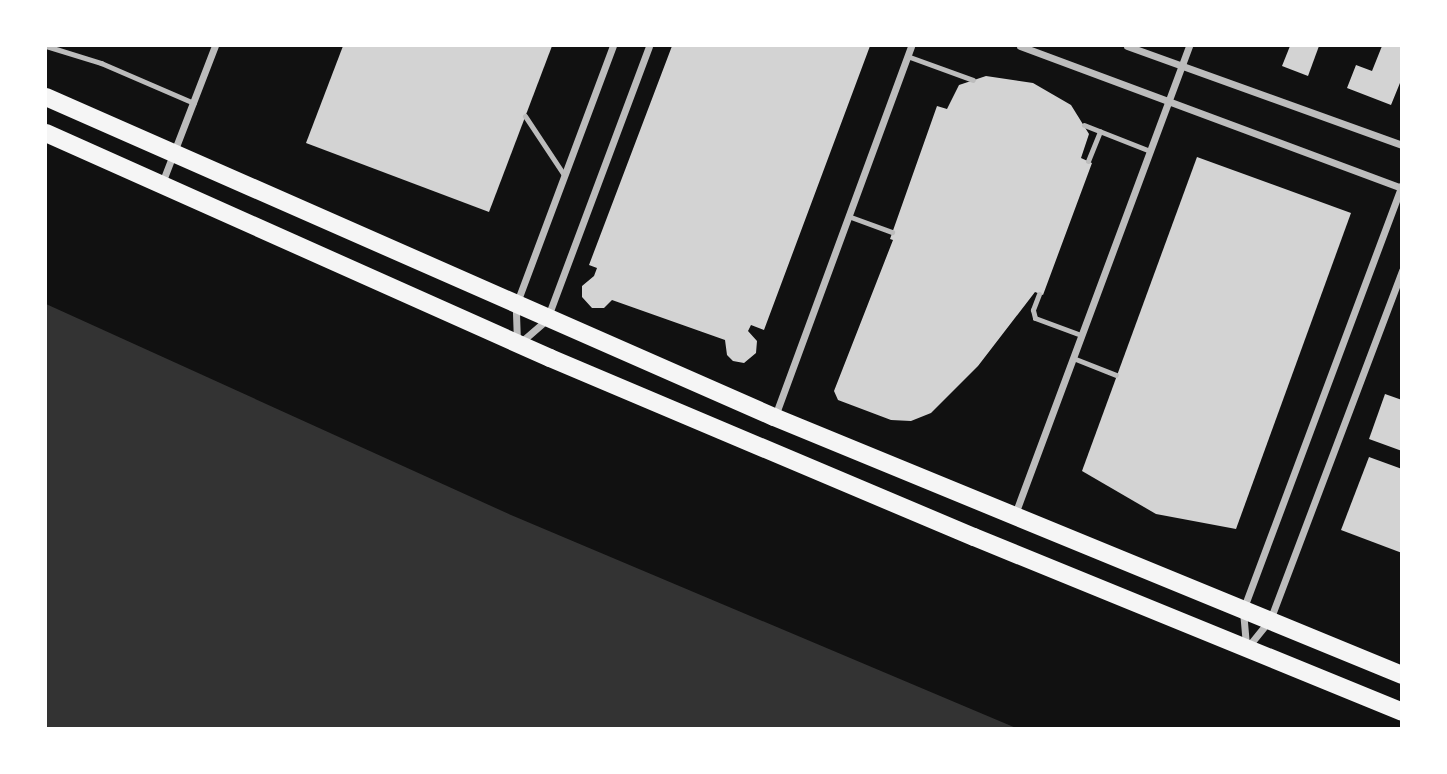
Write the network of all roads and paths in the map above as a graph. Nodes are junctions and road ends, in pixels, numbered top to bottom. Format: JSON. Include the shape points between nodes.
{"nodes":[{"id":1,"x":46,"y":46,"type":"edge"},
{"id":2,"x":215,"y":46,"type":"edge"},
{"id":3,"x":613,"y":46,"type":"edge"},
{"id":4,"x":649,"y":46,"type":"edge"},
{"id":5,"x":911,"y":46,"type":"edge"},
{"id":6,"x":1020,"y":46,"type":"edge"},
{"id":7,"x":1127,"y":46,"type":"edge"},
{"id":8,"x":1189,"y":46,"type":"edge"},
{"id":9,"x":907,"y":56,"type":"junction"},
{"id":10,"x":1182,"y":65,"type":"junction"},
{"id":11,"x":973,"y":80,"type":"dead end"},
{"id":12,"x":46,"y":97,"type":"edge"},
{"id":13,"x":1168,"y":100,"type":"junction"},
{"id":14,"x":194,"y":103,"type":"junction"},
{"id":15,"x":525,"y":116,"type":"dead end"},
{"id":16,"x":1084,"y":125,"type":"dead end"},
{"id":17,"x":1100,"y":131,"type":"junction"},
{"id":18,"x":46,"y":133,"type":"edge"},
{"id":19,"x":1402,"y":145,"type":"edge"},
{"id":20,"x":1150,"y":151,"type":"junction"},
{"id":21,"x":175,"y":155,"type":"junction"},
{"id":22,"x":1088,"y":161,"type":"dead end"},
{"id":23,"x":565,"y":175,"type":"junction"},
{"id":24,"x":160,"y":186,"type":"junction"},
{"id":25,"x":1401,"y":187,"type":"edge"},
{"id":26,"x":848,"y":216,"type":"junction"},
{"id":27,"x":892,"y":232,"type":"dead end"},
{"id":28,"x":1402,"y":270,"type":"edge"},
{"id":29,"x":1039,"y":294,"type":"dead end"},
{"id":30,"x":516,"y":305,"type":"junction"},
{"id":31,"x":547,"y":319,"type":"junction"},
{"id":32,"x":1081,"y":335,"type":"junction"},
{"id":33,"x":517,"y":345,"type":"junction"},
{"id":34,"x":1073,"y":358,"type":"junction"},
{"id":35,"x":1116,"y":375,"type":"dead end"},
{"id":36,"x":774,"y":417,"type":"junction"},
{"id":37,"x":1014,"y":515,"type":"junction"},
{"id":38,"x":1243,"y":610,"type":"junction"},
{"id":39,"x":1270,"y":620,"type":"junction"},
{"id":40,"x":1246,"y":648,"type":"junction"},
{"id":41,"x":1402,"y":675,"type":"edge"},
{"id":42,"x":1402,"y":712,"type":"edge"}],
"edges":[{"from":1,"to":14,"type":"lane","via":[[101,63]]},
{"from":2,"to":14,"type":"street"},
{"from":3,"to":23,"type":"street"},
{"from":4,"to":31,"type":"street"},
{"from":5,"to":9,"type":"street"},
{"from":6,"to":13,"type":"street"},
{"from":7,"to":10,"type":"street"},
{"from":8,"to":10,"type":"street"},
{"from":9,"to":11,"type":"lane"},
{"from":9,"to":26,"type":"street"},
{"from":10,"to":13,"type":"street"},
{"from":10,"to":19,"type":"street"},
{"from":12,"to":21,"type":"main road"},
{"from":13,"to":20,"type":"street"},
{"from":13,"to":25,"type":"street"},
{"from":14,"to":21,"type":"street"},
{"from":15,"to":23,"type":"lane"},
{"from":16,"to":17,"type":"lane"},
{"from":17,"to":20,"type":"lane"},
{"from":17,"to":22,"type":"lane"},
{"from":18,"to":24,"type":"main road"},
{"from":20,"to":32,"type":"street"},
{"from":21,"to":24,"type":"street"},
{"from":21,"to":30,"type":"main road"},
{"from":23,"to":30,"type":"street"},
{"from":24,"to":33,"type":"main road"},
{"from":25,"to":38,"type":"street"},
{"from":26,"to":27,"type":"lane"},
{"from":26,"to":36,"type":"street"},
{"from":28,"to":39,"type":"street"},
{"from":29,"to":32,"type":"lane","via":[[1035,318]]},
{"from":30,"to":31,"type":"main road"},
{"from":30,"to":33,"type":"street"},
{"from":31,"to":33,"type":"street"},
{"from":31,"to":36,"type":"main road"},
{"from":32,"to":34,"type":"street"},
{"from":33,"to":40,"type":"main road"},
{"from":34,"to":35,"type":"lane"},
{"from":34,"to":37,"type":"street"},
{"from":36,"to":37,"type":"main road"},
{"from":37,"to":38,"type":"main road"},
{"from":38,"to":39,"type":"main road"},
{"from":38,"to":40,"type":"street"},
{"from":39,"to":40,"type":"street"},
{"from":39,"to":41,"type":"main road"},
{"from":40,"to":42,"type":"main road"}]}
